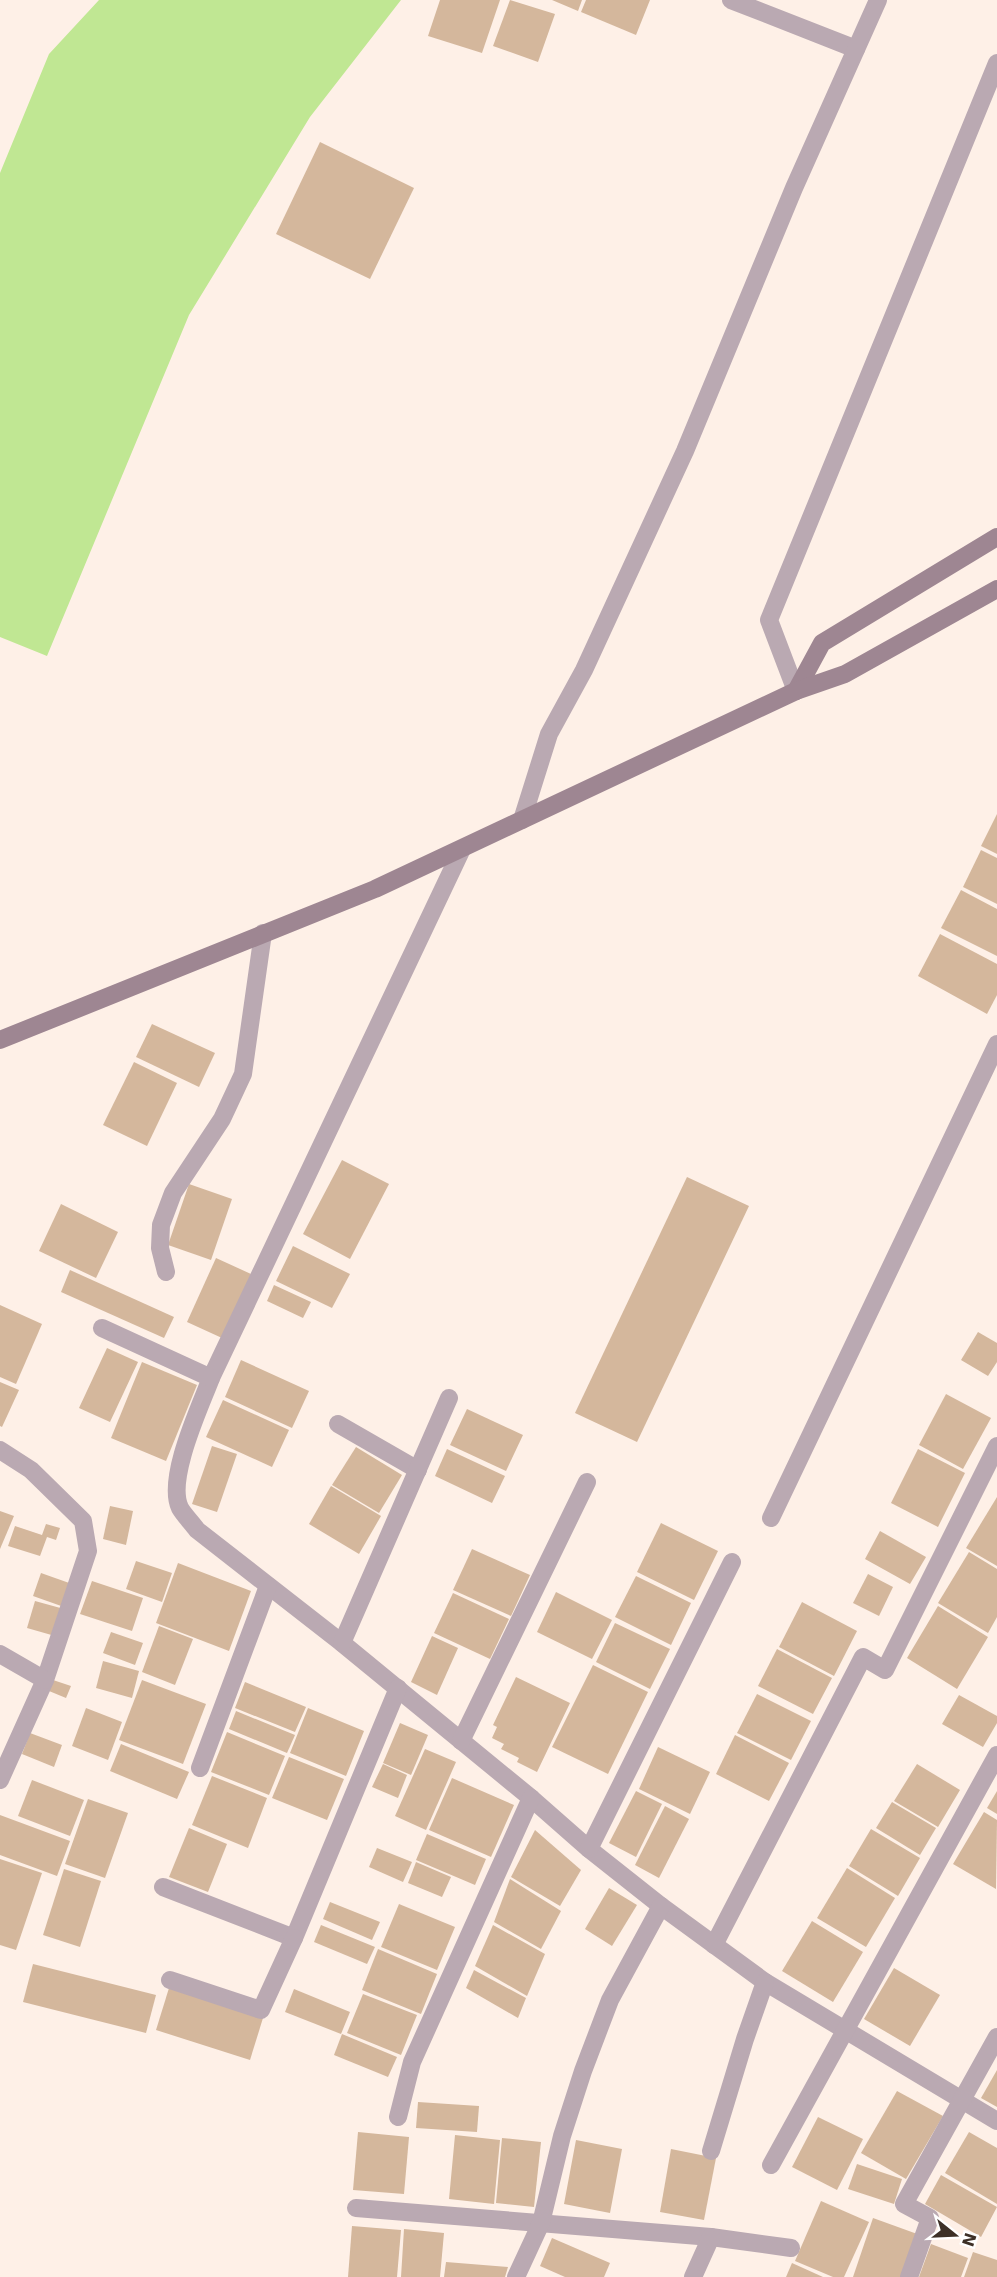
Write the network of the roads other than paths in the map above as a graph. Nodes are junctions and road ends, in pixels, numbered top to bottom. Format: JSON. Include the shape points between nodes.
{"nodes":[{"id":1,"x":731,"y":0,"type":"edge"},
{"id":2,"x":878,"y":0,"type":"edge"},
{"id":3,"x":770,"y":7,"type":"edge"},
{"id":4,"x":856,"y":49,"type":"junction"},
{"id":5,"x":997,"y":63,"type":"edge"},
{"id":6,"x":997,"y":537,"type":"edge"},
{"id":7,"x":997,"y":589,"type":"edge"},
{"id":8,"x":796,"y":691,"type":"junction"},
{"id":9,"x":522,"y":820,"type":"junction"},
{"id":10,"x":462,"y":849,"type":"junction"},
{"id":11,"x":264,"y":933,"type":"junction"},
{"id":12,"x":0,"y":1040,"type":"edge"},
{"id":13,"x":997,"y":1044,"type":"edge"},
{"id":14,"x":166,"y":1272,"type":"dead end"},
{"id":15,"x":102,"y":1328,"type":"dead end"},
{"id":16,"x":211,"y":1378,"type":"junction"},
{"id":17,"x":449,"y":1398,"type":"dead end"},
{"id":18,"x":338,"y":1424,"type":"dead end"},
{"id":19,"x":997,"y":1446,"type":"edge"},
{"id":20,"x":0,"y":1450,"type":"edge"},
{"id":21,"x":418,"y":1470,"type":"junction"},
{"id":22,"x":587,"y":1482,"type":"dead end"},
{"id":23,"x":771,"y":1518,"type":"dead end"},
{"id":24,"x":732,"y":1562,"type":"dead end"},
{"id":25,"x":268,"y":1586,"type":"junction"},
{"id":26,"x":342,"y":1643,"type":"junction"},
{"id":27,"x":0,"y":1654,"type":"edge"},
{"id":28,"x":45,"y":1680,"type":"junction"},
{"id":29,"x":398,"y":1688,"type":"junction"},
{"id":30,"x":461,"y":1741,"type":"junction"},
{"id":31,"x":997,"y":1755,"type":"edge"},
{"id":32,"x":200,"y":1768,"type":"dead end"},
{"id":33,"x":0,"y":1780,"type":"edge"},
{"id":34,"x":531,"y":1798,"type":"junction"},
{"id":35,"x":589,"y":1849,"type":"junction"},
{"id":36,"x":163,"y":1887,"type":"dead end"},
{"id":37,"x":661,"y":1906,"type":"junction"},
{"id":38,"x":294,"y":1938,"type":"junction"},
{"id":39,"x":714,"y":1945,"type":"junction"},
{"id":40,"x":170,"y":1980,"type":"dead end"},
{"id":41,"x":765,"y":1982,"type":"junction"},
{"id":42,"x":846,"y":2032,"type":"junction"},
{"id":43,"x":997,"y":2037,"type":"edge"},
{"id":44,"x":962,"y":2100,"type":"junction"},
{"id":45,"x":398,"y":2117,"type":"dead end"},
{"id":46,"x":997,"y":2121,"type":"edge"},
{"id":47,"x":711,"y":2151,"type":"dead end"},
{"id":48,"x":771,"y":2165,"type":"dead end"},
{"id":49,"x":356,"y":2208,"type":"dead end"},
{"id":50,"x":542,"y":2223,"type":"junction"},
{"id":51,"x":711,"y":2237,"type":"junction"},
{"id":52,"x":791,"y":2248,"type":"dead end"},
{"id":53,"x":516,"y":2277,"type":"edge"},
{"id":54,"x":693,"y":2277,"type":"edge"},
{"id":55,"x":909,"y":2277,"type":"edge"}],
"edges":[{"from":1,"to":3,"type":"street"},
{"from":2,"to":4,"type":"street"},
{"from":3,"to":4,"type":"street"},
{"from":4,"to":9,"type":"street","via":[[685,451],[584,670],[549,734]]},
{"from":5,"to":8,"type":"street","via":[[769,620]]},
{"from":6,"to":8,"type":"main road","via":[[822,643]]},
{"from":7,"to":8,"type":"main road","via":[[845,674]]},
{"from":8,"to":9,"type":"main road"},
{"from":9,"to":10,"type":"main road"},
{"from":10,"to":11,"type":"main road"},
{"from":10,"to":16,"type":"street"},
{"from":11,"to":12,"type":"main road"},
{"from":11,"to":14,"type":"street","via":[[243,1074],[222,1119],[173,1193],[160,1225]]},
{"from":13,"to":23,"type":"street"},
{"from":15,"to":16,"type":"street"},
{"from":16,"to":25,"type":"street","via":[[184,1450],[176,1488],[180,1508],[197,1530]]},
{"from":17,"to":21,"type":"street"},
{"from":18,"to":21,"type":"street"},
{"from":19,"to":39,"type":"street","via":[[885,1670],[863,1657]]},
{"from":20,"to":28,"type":"street","via":[[31,1470],[83,1521],[88,1551]]},
{"from":21,"to":26,"type":"street"},
{"from":22,"to":30,"type":"street"},
{"from":24,"to":35,"type":"street"},
{"from":25,"to":26,"type":"street"},
{"from":25,"to":32,"type":"street"},
{"from":26,"to":29,"type":"street"},
{"from":27,"to":28,"type":"street"},
{"from":28,"to":33,"type":"street"},
{"from":29,"to":30,"type":"street"},
{"from":29,"to":38,"type":"street"},
{"from":30,"to":34,"type":"street"},
{"from":31,"to":42,"type":"street"},
{"from":34,"to":35,"type":"street"},
{"from":34,"to":45,"type":"street","via":[[412,2062]]},
{"from":35,"to":37,"type":"street"},
{"from":36,"to":38,"type":"street"},
{"from":37,"to":39,"type":"street"},
{"from":37,"to":50,"type":"street","via":[[610,2000],[583,2071],[562,2136]]},
{"from":38,"to":40,"type":"street","via":[[261,2010]]},
{"from":39,"to":41,"type":"street"},
{"from":41,"to":42,"type":"street"},
{"from":41,"to":47,"type":"street"},
{"from":42,"to":44,"type":"street"},
{"from":42,"to":48,"type":"street"},
{"from":43,"to":44,"type":"street"},
{"from":44,"to":46,"type":"street"},
{"from":44,"to":55,"type":"street","via":[[904,2204],[930,2218]]},
{"from":49,"to":50,"type":"street"},
{"from":50,"to":51,"type":"street"},
{"from":50,"to":53,"type":"street"},
{"from":51,"to":52,"type":"street"},
{"from":51,"to":54,"type":"street"}]}
